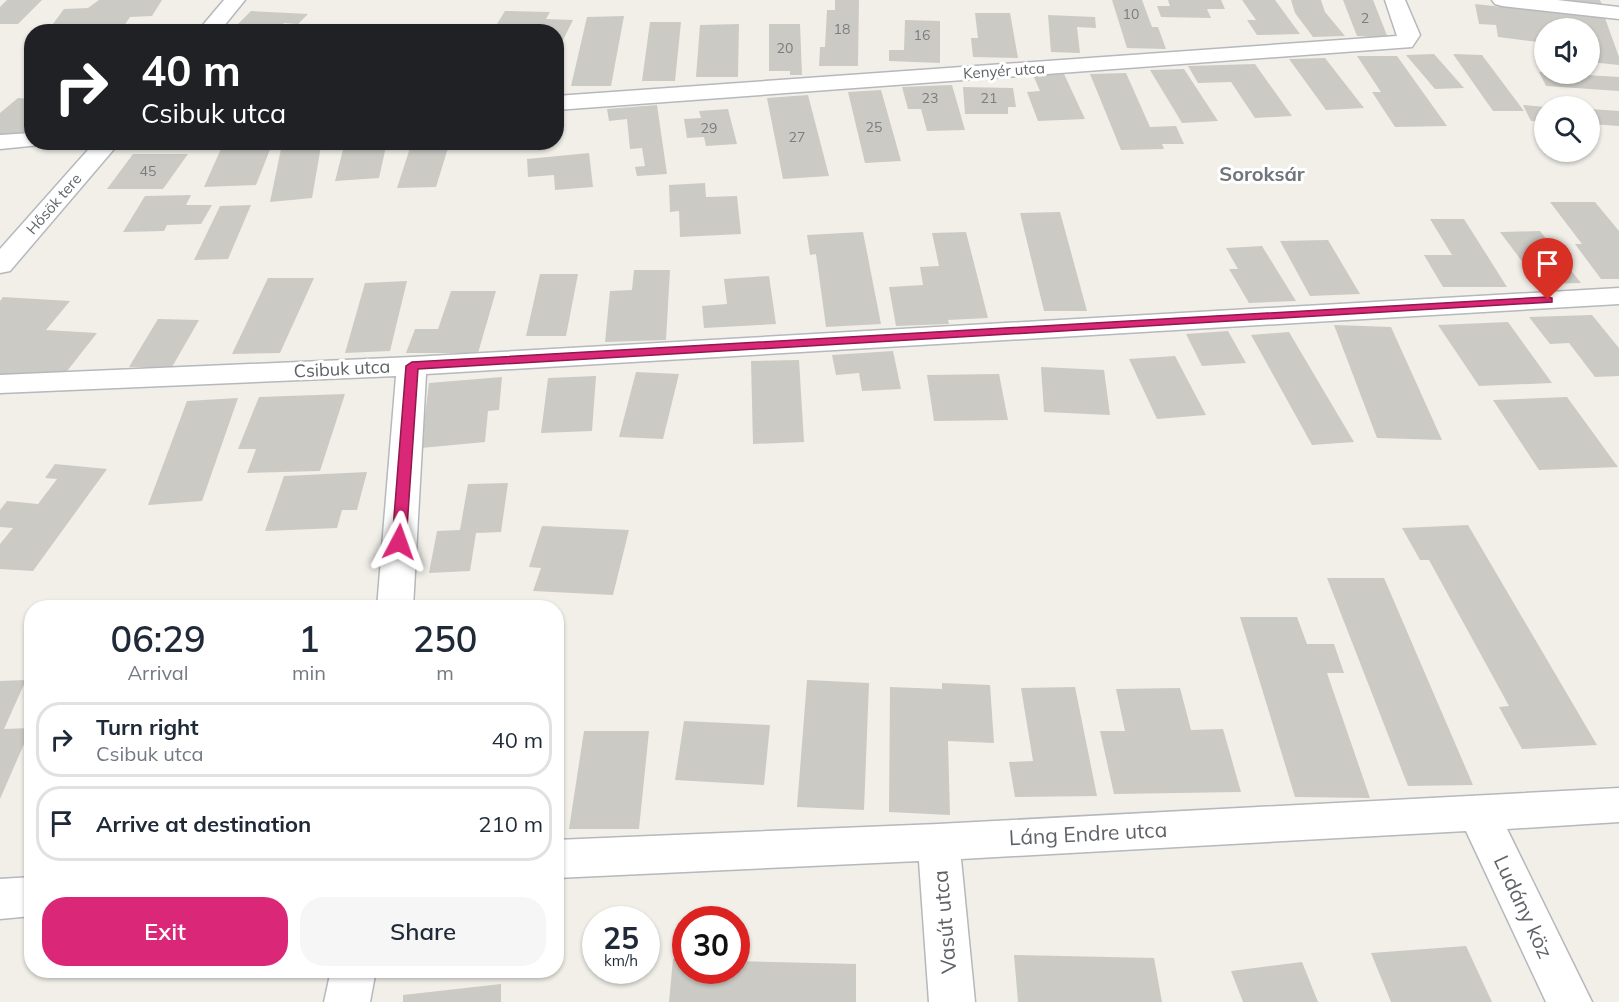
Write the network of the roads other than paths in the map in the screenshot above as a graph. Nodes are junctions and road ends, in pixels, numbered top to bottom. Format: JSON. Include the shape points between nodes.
{"nodes":[{"id":1,"x":236,"y":0,"type":"edge"},
{"id":2,"x":1395,"y":0,"type":"edge"},
{"id":3,"x":1502,"y":0,"type":"edge"},
{"id":4,"x":1619,"y":13,"type":"edge"},
{"id":5,"x":214,"y":24,"type":"edge"},
{"id":6,"x":564,"y":102,"type":"edge"},
{"id":7,"x":24,"y":140,"type":"edge"},
{"id":8,"x":0,"y":142,"type":"edge"},
{"id":9,"x":101,"y":150,"type":"edge"},
{"id":10,"x":0,"y":265,"type":"edge"},
{"id":11,"x":1619,"y":296,"type":"edge"},
{"id":12,"x":412,"y":366,"type":"junction"},
{"id":13,"x":0,"y":384,"type":"edge"},
{"id":14,"x":396,"y":600,"type":"edge"},
{"id":15,"x":1619,"y":805,"type":"edge"},
{"id":16,"x":1478,"y":813,"type":"junction"},
{"id":17,"x":938,"y":842,"type":"junction"},
{"id":18,"x":564,"y":859,"type":"edge"},
{"id":19,"x":24,"y":897,"type":"edge"},
{"id":20,"x":0,"y":899,"type":"edge"},
{"id":21,"x":352,"y":978,"type":"edge"},
{"id":22,"x":347,"y":1002,"type":"edge"},
{"id":23,"x":952,"y":1002,"type":"edge"},
{"id":24,"x":1569,"y":1002,"type":"edge"}],
"edges":[{"from":1,"to":5,"type":"street"},
{"from":2,"to":6,"type":"street","name":"Kenyér utca","via":[[1409,35],[1404,42]]},
{"from":3,"to":4,"type":"street"},
{"from":7,"to":8,"type":"street"},
{"from":9,"to":10,"type":"street","name":"Hősök tere"},
{"from":11,"to":12,"type":"street","name":"Csibuk utca"},
{"from":12,"to":13,"type":"street","name":"Csibuk utca"},
{"from":12,"to":14,"type":"street"},
{"from":15,"to":16,"type":"street","name":"Láng Endre utca"},
{"from":16,"to":17,"type":"street","name":"Láng Endre utca"},
{"from":16,"to":24,"type":"street","name":"Ludány köz"},
{"from":17,"to":18,"type":"street","name":"Láng Endre utca"},
{"from":17,"to":23,"type":"street","name":"Vasút utca"},
{"from":19,"to":20,"type":"street"},
{"from":21,"to":22,"type":"street"}]}
